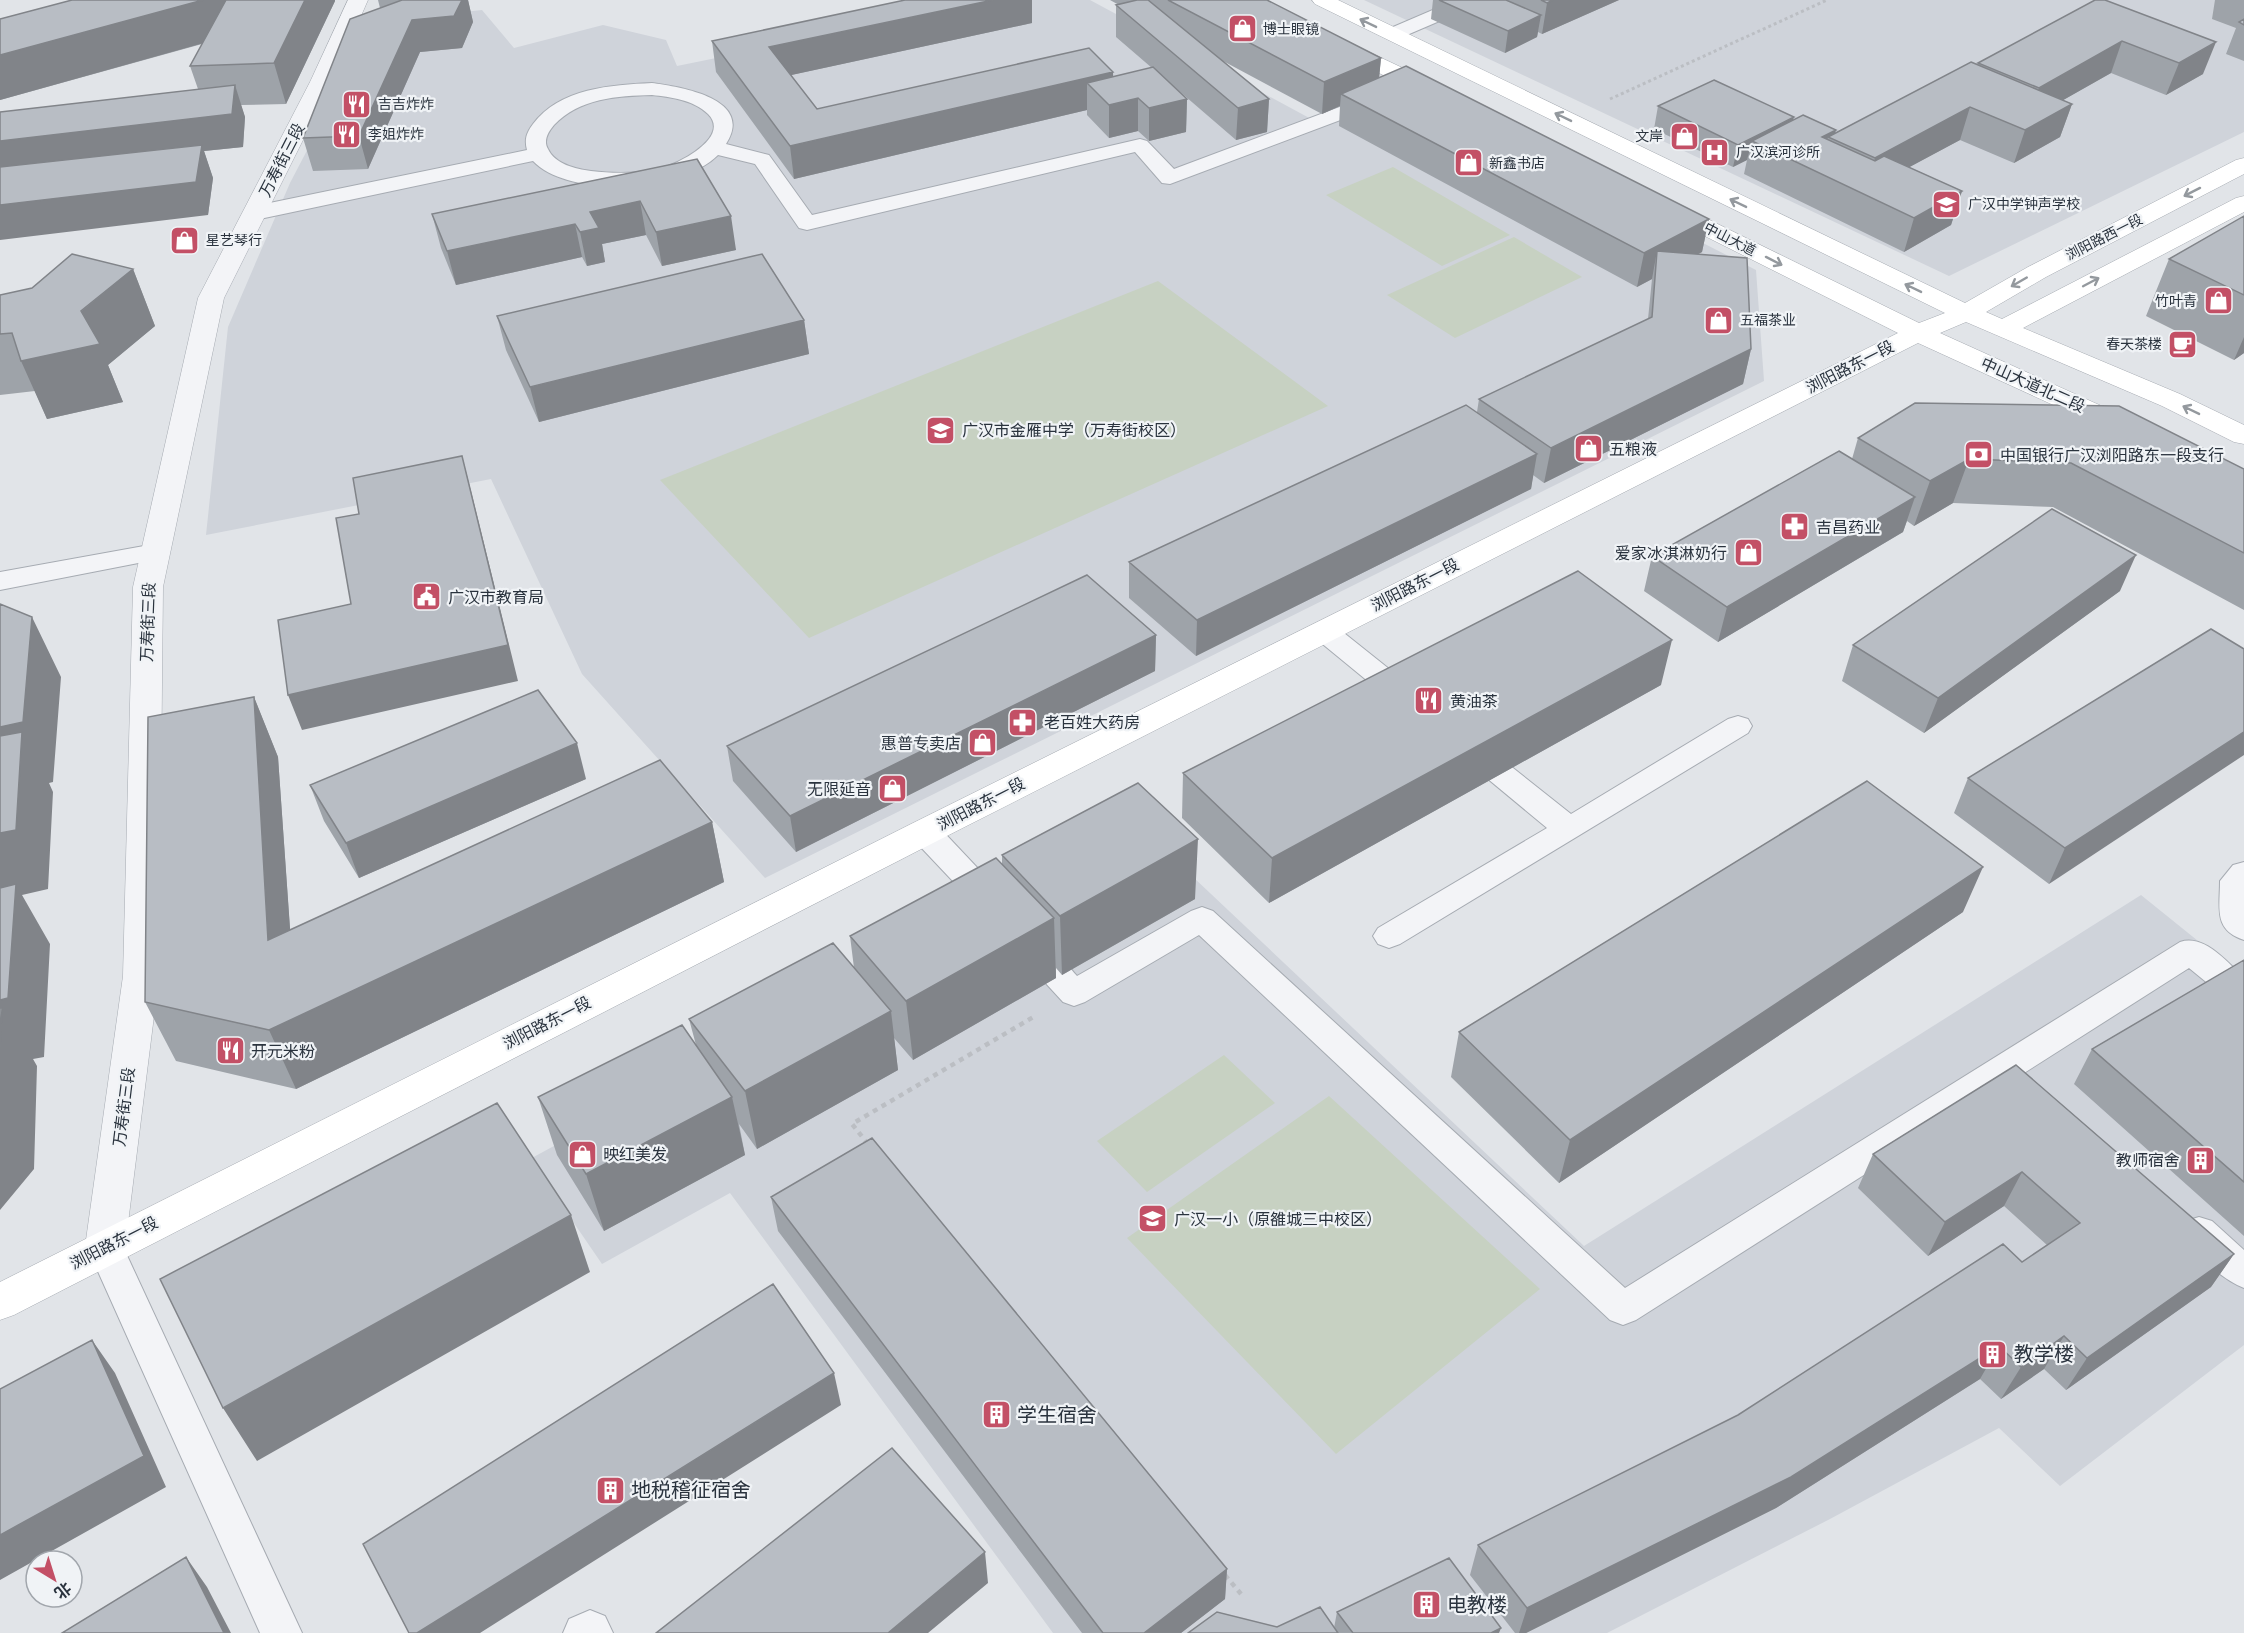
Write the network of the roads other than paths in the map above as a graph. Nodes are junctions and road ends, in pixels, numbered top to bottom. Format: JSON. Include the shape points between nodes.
{"nodes":[{"id":1,"x":358,"y":0,"type":"edge"},
{"id":2,"x":1322,"y":0,"type":"edge"},
{"id":3,"x":1472,"y":0,"type":"edge"},
{"id":4,"x":1314,"y":31,"type":"edge"},
{"id":5,"x":1393,"y":34,"type":"junction"},
{"id":6,"x":1418,"y":84,"type":"junction"},
{"id":7,"x":1449,"y":99,"type":"edge"},
{"id":8,"x":712,"y":147,"type":"junction"},
{"id":9,"x":540,"y":153,"type":"junction"},
{"id":10,"x":2244,"y":165,"type":"edge"},
{"id":11,"x":1650,"y":199,"type":"edge"},
{"id":12,"x":2244,"y":203,"type":"edge"},
{"id":13,"x":255,"y":213,"type":"junction"},
{"id":14,"x":1966,"y":314,"type":"junction"},
{"id":15,"x":2002,"y":329,"type":"junction"},
{"id":16,"x":1918,"y":333,"type":"junction"},
{"id":17,"x":2142,"y":435,"type":"edge"},
{"id":18,"x":2244,"y":436,"type":"edge"},
{"id":19,"x":155,"y":552,"type":"junction"},
{"id":20,"x":0,"y":581,"type":"edge"},
{"id":21,"x":1324,"y":631,"type":"junction"},
{"id":22,"x":1738,"y":726,"type":"dead end"},
{"id":23,"x":1569,"y":829,"type":"junction"},
{"id":24,"x":925,"y":832,"type":"junction"},
{"id":25,"x":2244,"y":873,"type":"edge"},
{"id":26,"x":2244,"y":928,"type":"edge"},
{"id":27,"x":1389,"y":936,"type":"dead end"},
{"id":28,"x":2244,"y":995,"type":"edge"},
{"id":29,"x":2013,"y":1063,"type":"junction"},
{"id":30,"x":2038,"y":1086,"type":"edge"},
{"id":31,"x":2175,"y":1210,"type":"edge"},
{"id":32,"x":105,"y":1247,"type":"junction"},
{"id":33,"x":2244,"y":1272,"type":"edge"},
{"id":34,"x":0,"y":1302,"type":"edge"},
{"id":35,"x":282,"y":1633,"type":"edge"},
{"id":36,"x":584,"y":1633,"type":"edge"},
{"id":37,"x":592,"y":1633,"type":"edge"}],
"edges":[{"from":1,"to":13,"type":"street","name":"万寿街三段"},
{"from":5,"to":2,"type":"street","one_way":true},
{"from":3,"to":5,"type":"lane"},
{"from":4,"to":6,"type":"street"},
{"from":14,"to":5,"type":"street","one_way":true},
{"from":6,"to":7,"type":"street"},
{"from":6,"to":8,"type":"lane","via":[[1170,178],[1140,145],[807,223],[762,159]]},
{"from":8,"to":9,"type":"lane","via":[[703,157],[679,169],[617,180],[561,171]]},
{"from":8,"to":9,"type":"lane","via":[[723,127],[718,112],[703,100],[680,92],[623,90],[594,95],[549,117],[538,132],[536,146]]},
{"from":9,"to":13,"type":"lane"},
{"from":10,"to":14,"type":"street","name":"浏阳路西一段","one_way":true,"via":[[2037,272]]},
{"from":11,"to":16,"type":"street","name":"中山大道","one_way":true},
{"from":15,"to":12,"type":"street","one_way":true},
{"from":13,"to":19,"type":"street","name":"万寿街三段","via":[[211,298]]},
{"from":14,"to":15,"type":"street"},
{"from":14,"to":16,"type":"street","name":"浏阳路东一段"},
{"from":18,"to":15,"type":"street","one_way":true,"via":[[2171,400]]},
{"from":16,"to":17,"type":"street","name":"中山大道北二段"},
{"from":16,"to":21,"type":"street","name":"浏阳路东一段"},
{"from":19,"to":20,"type":"lane"},
{"from":19,"to":32,"type":"street","name":"万寿街三段","via":[[148,587],[141,976]]},
{"from":21,"to":23,"type":"lane"},
{"from":21,"to":24,"type":"street","name":"浏阳路东一段"},
{"from":22,"to":23,"type":"lane"},
{"from":23,"to":27,"type":"lane"},
{"from":24,"to":29,"type":"lane","via":[[1074,993],[1202,919],[1623,1309]]},
{"from":24,"to":32,"type":"street","name":"浏阳路东一段"},
{"from":25,"to":26,"type":"lane","via":[[2235,881],[2236,921]]},
{"from":28,"to":29,"type":"lane","via":[[2191,951]]},
{"from":29,"to":30,"type":"lane"},
{"from":31,"to":33,"type":"lane"},
{"from":32,"to":34,"type":"street","name":"浏阳路东一段"},
{"from":32,"to":35,"type":"lane"},
{"from":36,"to":37,"type":"lane"}]}
